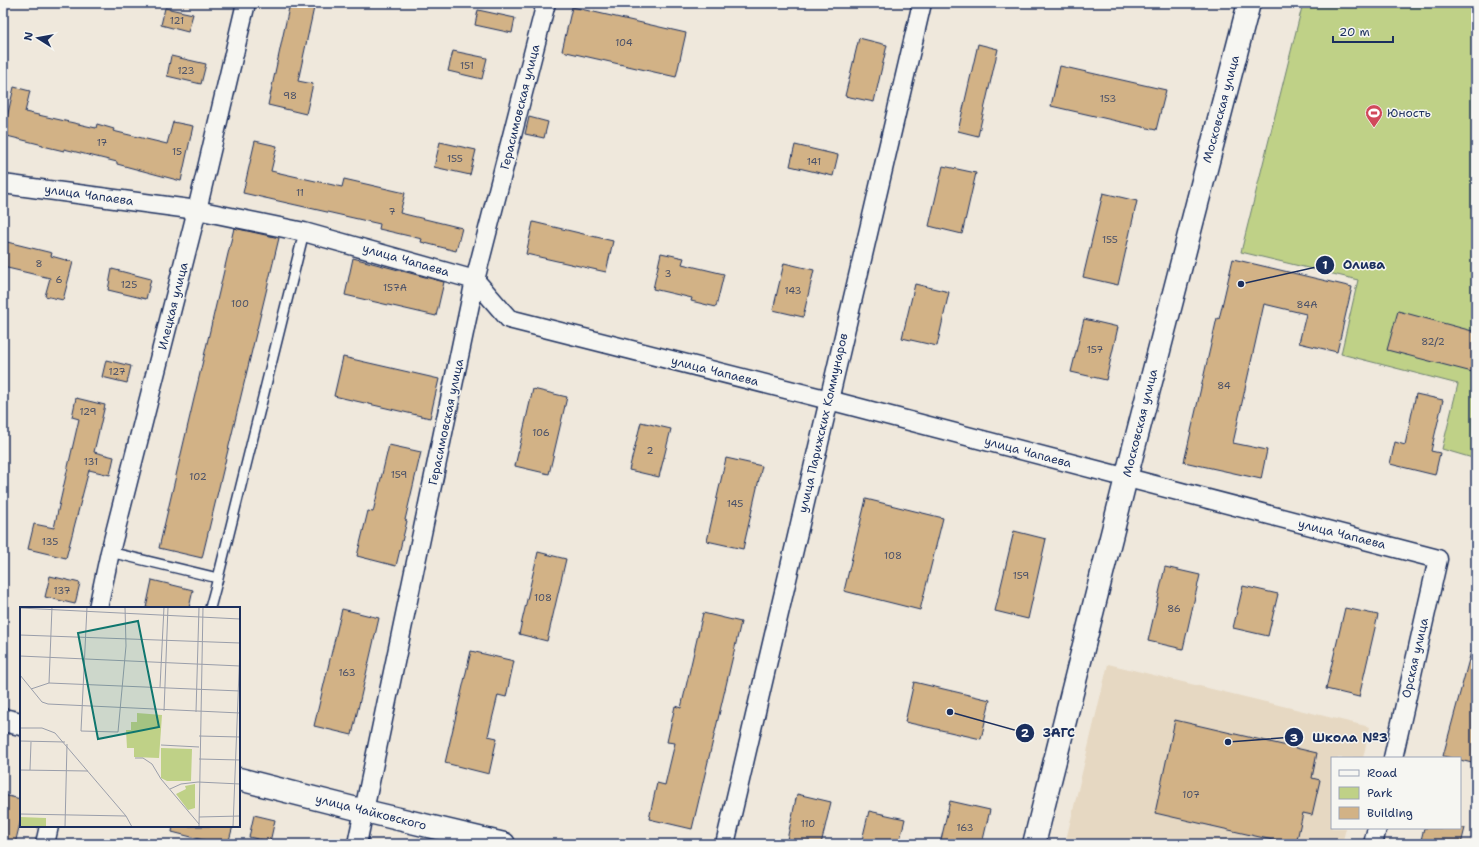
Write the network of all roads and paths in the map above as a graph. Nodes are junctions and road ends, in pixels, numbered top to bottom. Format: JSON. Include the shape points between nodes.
{"nodes":[{"id":1,"x":246,"y":3,"type":"edge"},
{"id":2,"x":546,"y":3,"type":"edge"},
{"id":3,"x":922,"y":3,"type":"edge"},
{"id":4,"x":1249,"y":3,"type":"edge"},
{"id":5,"x":3,"y":184,"type":"edge"},
{"id":6,"x":197,"y":210,"type":"junction"},
{"id":7,"x":304,"y":232,"type":"junction"},
{"id":8,"x":475,"y":280,"type":"junction"},
{"id":9,"x":829,"y":400,"type":"junction"},
{"id":10,"x":1126,"y":478,"type":"junction"},
{"id":11,"x":110,"y":552,"type":"junction"},
{"id":12,"x":1438,"y":559,"type":"joint"},
{"id":13,"x":218,"y":578,"type":"junction"},
{"id":14,"x":98,"y":607,"type":"edge"},
{"id":15,"x":210,"y":607,"type":"edge"},
{"id":16,"x":3,"y":720,"type":"edge"},
{"id":17,"x":20,"y":724,"type":"edge"},
{"id":18,"x":1393,"y":757,"type":"edge"},
{"id":19,"x":240,"y":778,"type":"edge"},
{"id":20,"x":365,"y":811,"type":"junction"},
{"id":21,"x":49,"y":827,"type":"edge"},
{"id":22,"x":1377,"y":829,"type":"edge"},
{"id":23,"x":45,"y":844,"type":"edge"},
{"id":24,"x":357,"y":844,"type":"edge"},
{"id":25,"x":504,"y":844,"type":"edge"},
{"id":26,"x":725,"y":844,"type":"edge"},
{"id":27,"x":1034,"y":844,"type":"edge"},
{"id":28,"x":1374,"y":844,"type":"edge"}],
"edges":[{"from":1,"to":6,"type":"street","name":"Илецкая улица"},
{"from":2,"to":8,"type":"street","name":"Герасимовская улица"},
{"from":3,"to":9,"type":"street","name":"улица Парижских Коммунаров"},
{"from":4,"to":10,"type":"street","name":"Московская улица"},
{"from":5,"to":6,"type":"street","name":"улица Чапаева"},
{"from":6,"to":7,"type":"street","name":"улица Чапаева"},
{"from":6,"to":11,"type":"street","name":"Илецкая улица"},
{"from":7,"to":8,"type":"street","name":"улица Чапаева"},
{"from":7,"to":13,"type":"lane"},
{"from":8,"to":9,"type":"street","name":"улица Чапаева","via":[[509,319]]},
{"from":8,"to":20,"type":"street","name":"Герасимовская улица"},
{"from":9,"to":10,"type":"street","name":"улица Чапаева"},
{"from":9,"to":26,"type":"street","name":"улица Парижских Коммунаров"},
{"from":10,"to":12,"type":"street","name":"улица Чапаева"},
{"from":10,"to":27,"type":"street","name":"Московская улица"},
{"from":11,"to":13,"type":"lane"},
{"from":11,"to":14,"type":"street","name":"Илецкая улица"},
{"from":12,"to":18,"type":"street","name":"Орская улица"},
{"from":13,"to":15,"type":"lane"},
{"from":16,"to":17,"type":"street"},
{"from":19,"to":20,"type":"street","name":"улица Чайковского"},
{"from":20,"to":24,"type":"street","name":"Герасимовская улица"},
{"from":20,"to":25,"type":"street","name":"улица Чайковского"},
{"from":21,"to":23,"type":"street"},
{"from":22,"to":28,"type":"street"}]}
